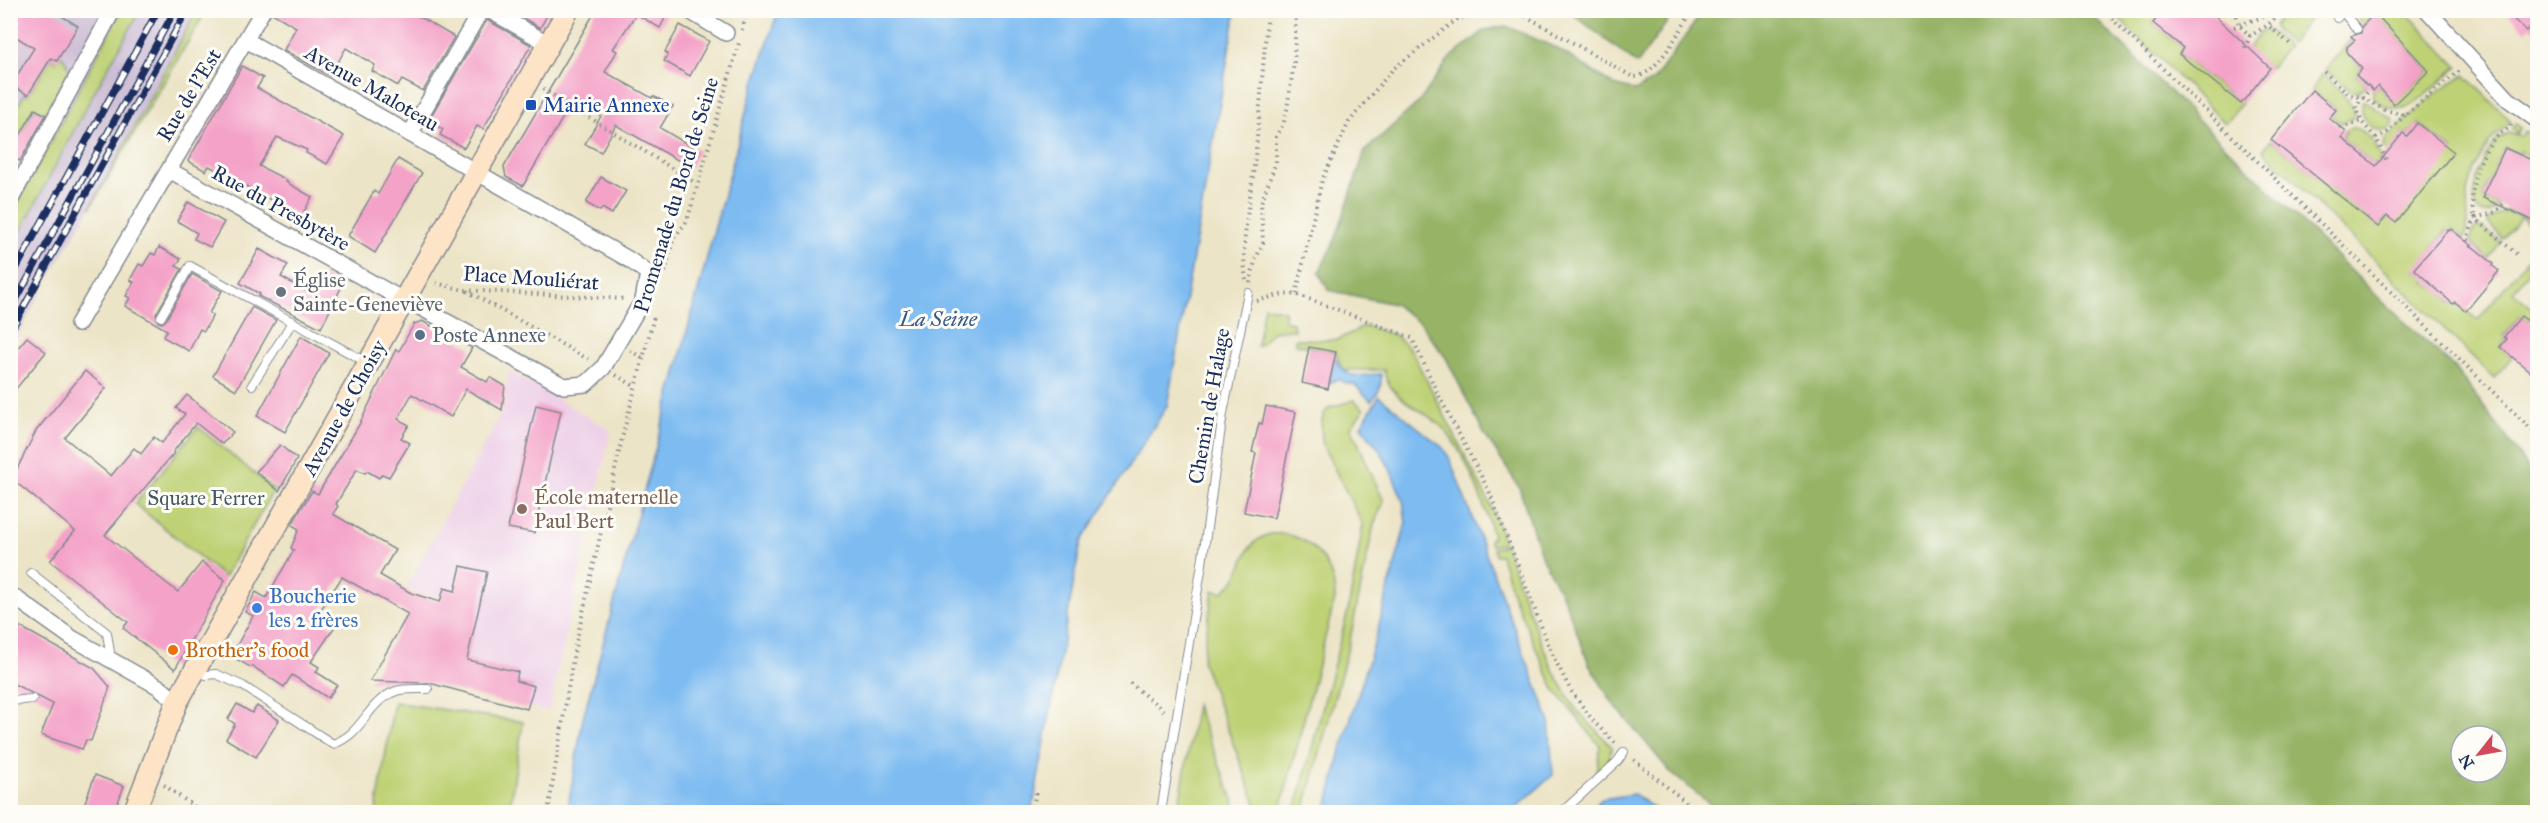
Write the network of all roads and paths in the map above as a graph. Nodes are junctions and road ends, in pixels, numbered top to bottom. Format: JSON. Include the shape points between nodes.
{"nodes":[{"id":1,"x":263,"y":10,"type":"edge"},
{"id":2,"x":482,"y":10,"type":"edge"},
{"id":3,"x":489,"y":10,"type":"edge"},
{"id":4,"x":568,"y":10,"type":"edge"},
{"id":5,"x":688,"y":10,"type":"edge"},
{"id":6,"x":748,"y":10,"type":"edge"},
{"id":7,"x":1268,"y":10,"type":"edge"},
{"id":8,"x":1296,"y":10,"type":"edge"},
{"id":9,"x":1505,"y":10,"type":"edge"},
{"id":10,"x":1515,"y":10,"type":"edge"},
{"id":11,"x":1693,"y":10,"type":"edge"},
{"id":12,"x":2103,"y":10,"type":"edge"},
{"id":13,"x":2249,"y":10,"type":"edge"},
{"id":14,"x":2282,"y":10,"type":"edge"},
{"id":15,"x":2427,"y":10,"type":"edge"},
{"id":16,"x":112,"y":11,"type":"edge"},
{"id":17,"x":2342,"y":11,"type":"edge"},
{"id":18,"x":2235,"y":12,"type":"edge"},
{"id":19,"x":2337,"y":18,"type":"dead end"},
{"id":20,"x":2239,"y":25,"type":"junction"},
{"id":21,"x":2268,"y":25,"type":"junction"},
{"id":22,"x":2234,"y":27,"type":"dead end"},
{"id":23,"x":2356,"y":29,"type":"dead end"},
{"id":24,"x":742,"y":31,"type":"dead end"},
{"id":25,"x":726,"y":33,"type":"dead end"},
{"id":26,"x":2250,"y":36,"type":"junction"},
{"id":27,"x":246,"y":40,"type":"junction"},
{"id":28,"x":739,"y":42,"type":"dead end"},
{"id":29,"x":549,"y":44,"type":"junction"},
{"id":30,"x":2289,"y":44,"type":"dead end"},
{"id":31,"x":2245,"y":48,"type":"dead end"},
{"id":32,"x":2462,"y":69,"type":"dead end"},
{"id":33,"x":2324,"y":72,"type":"dead end"},
{"id":34,"x":529,"y":81,"type":"junction"},
{"id":35,"x":2371,"y":88,"type":"dead end"},
{"id":36,"x":2362,"y":97,"type":"junction"},
{"id":37,"x":2405,"y":115,"type":"junction"},
{"id":38,"x":2361,"y":121,"type":"junction"},
{"id":39,"x":2515,"y":121,"type":"dead end"},
{"id":40,"x":2538,"y":121,"type":"edge"},
{"id":41,"x":2341,"y":128,"type":"dead end"},
{"id":42,"x":410,"y":134,"type":"junction"},
{"id":43,"x":2376,"y":138,"type":"junction"},
{"id":44,"x":2387,"y":161,"type":"dead end"},
{"id":45,"x":169,"y":170,"type":"junction"},
{"id":46,"x":478,"y":172,"type":"junction"},
{"id":47,"x":696,"y":183,"type":"junction"},
{"id":48,"x":10,"y":201,"type":"edge"},
{"id":49,"x":2503,"y":204,"type":"dead end"},
{"id":50,"x":2475,"y":218,"type":"junction"},
{"id":51,"x":2471,"y":246,"type":"dead end"},
{"id":52,"x":2519,"y":256,"type":"dead end"},
{"id":53,"x":418,"y":276,"type":"junction"},
{"id":54,"x":663,"y":280,"type":"dead end"},
{"id":55,"x":464,"y":290,"type":"junction"},
{"id":56,"x":1248,"y":293,"type":"junction"},
{"id":57,"x":1296,"y":294,"type":"junction"},
{"id":58,"x":1265,"y":299,"type":"dead end"},
{"id":59,"x":643,"y":300,"type":"junction"},
{"id":60,"x":405,"y":301,"type":"junction"},
{"id":61,"x":655,"y":313,"type":"dead end"},
{"id":62,"x":161,"y":317,"type":"dead end"},
{"id":63,"x":293,"y":321,"type":"junction"},
{"id":64,"x":78,"y":324,"type":"dead end"},
{"id":65,"x":369,"y":363,"type":"junction"},
{"id":66,"x":603,"y":368,"type":"junction"},
{"id":67,"x":252,"y":386,"type":"dead end"},
{"id":68,"x":636,"y":387,"type":"junction"},
{"id":69,"x":2538,"y":436,"type":"edge"},
{"id":70,"x":31,"y":573,"type":"dead end"},
{"id":71,"x":10,"y":594,"type":"edge"},
{"id":72,"x":111,"y":660,"type":"junction"},
{"id":73,"x":195,"y":670,"type":"junction"},
{"id":74,"x":1130,"y":683,"type":"dead end"},
{"id":75,"x":428,"y":689,"type":"dead end"},
{"id":76,"x":33,"y":699,"type":"dead end"},
{"id":77,"x":10,"y":700,"type":"edge"},
{"id":78,"x":177,"y":702,"type":"junction"},
{"id":79,"x":1177,"y":722,"type":"junction"},
{"id":80,"x":1624,"y":752,"type":"junction"},
{"id":81,"x":149,"y":773,"type":"junction"},
{"id":82,"x":1036,"y":791,"type":"dead end"},
{"id":83,"x":134,"y":813,"type":"edge"},
{"id":84,"x":202,"y":813,"type":"edge"},
{"id":85,"x":548,"y":813,"type":"edge"},
{"id":86,"x":1032,"y":813,"type":"edge"},
{"id":87,"x":1161,"y":813,"type":"edge"},
{"id":88,"x":1562,"y":813,"type":"edge"},
{"id":89,"x":1698,"y":813,"type":"edge"}],
"edges":[{"from":1,"to":27,"type":"street","name":"Rue de l'Est"},
{"from":2,"to":42,"type":"street"},
{"from":3,"to":29,"type":"street"},
{"from":4,"to":29,"type":"main road","name":"Avenue de Choisy"},
{"from":5,"to":25,"type":"street"},
{"from":6,"to":24,"type":"path"},
{"from":7,"to":56,"type":"path","via":[[1254,169],[1247,206],[1244,267]]},
{"from":8,"to":56,"type":"path","via":[[1287,109],[1276,137],[1276,162],[1261,203],[1263,243]]},
{"from":9,"to":57,"type":"path","via":[[1459,18],[1393,69],[1349,122],[1322,180]]},
{"from":10,"to":11,"type":"path","via":[[1633,78],[1654,69]]},
{"from":12,"to":69,"type":"path"},
{"from":13,"to":18,"type":"path"},
{"from":14,"to":20,"type":"path"},
{"from":14,"to":21,"type":"path"},
{"from":15,"to":40,"type":"street","via":[[2508,99]]},
{"from":16,"to":48,"type":"street"},
{"from":17,"to":19,"type":"lane"},
{"from":17,"to":23,"type":"lane"},
{"from":18,"to":20,"type":"path"},
{"from":20,"to":22,"type":"path"},
{"from":20,"to":26,"type":"path"},
{"from":21,"to":26,"type":"path"},
{"from":21,"to":30,"type":"path"},
{"from":26,"to":31,"type":"path"},
{"from":27,"to":42,"type":"street","name":"Avenue Maloteau"},
{"from":27,"to":45,"type":"street","name":"Rue de l'Est"},
{"from":28,"to":47,"type":"path","name":"Promenade du Bord de Seine"},
{"from":29,"to":34,"type":"main road","name":"Avenue de Choisy"},
{"from":32,"to":37,"type":"path"},
{"from":33,"to":36,"type":"path","via":[[2350,95]]},
{"from":34,"to":46,"type":"main road","name":"Avenue de Choisy"},
{"from":34,"to":47,"type":"path"},
{"from":35,"to":36,"type":"path"},
{"from":36,"to":37,"type":"path","via":[[2385,110]]},
{"from":36,"to":38,"type":"path","via":[[2356,106]]},
{"from":37,"to":43,"type":"path"},
{"from":38,"to":41,"type":"path"},
{"from":38,"to":43,"type":"path"},
{"from":39,"to":50,"type":"path","via":[[2507,132],[2495,138],[2476,175],[2470,192]]},
{"from":42,"to":46,"type":"street","name":"Avenue Maloteau"},
{"from":43,"to":44,"type":"path"},
{"from":45,"to":60,"type":"street","name":"Rue du Presbytère"},
{"from":45,"to":64,"type":"street","name":"Rue de l'Est"},
{"from":46,"to":53,"type":"main road","name":"Avenue de Choisy"},
{"from":46,"to":59,"type":"street","name":"Avenue Maloteau","via":[[648,273]]},
{"from":47,"to":54,"type":"path","name":"Promenade du Bord de Seine","via":[[687,221],[673,240]]},
{"from":49,"to":50,"type":"path","via":[[2496,212]]},
{"from":50,"to":51,"type":"path","via":[[2467,239]]},
{"from":50,"to":52,"type":"path"},
{"from":53,"to":55,"type":"path","name":"Place Mouliérat"},
{"from":53,"to":60,"type":"main road","name":"Avenue de Choisy"},
{"from":55,"to":59,"type":"path","name":"Place Mouliérat"},
{"from":55,"to":66,"type":"path"},
{"from":56,"to":79,"type":"lane","name":"Chemin de Halage","via":[[1223,413]]},
{"from":57,"to":58,"type":"path"},
{"from":57,"to":80,"type":"path","via":[[1412,338],[1489,491],[1552,654],[1571,691]]},
{"from":59,"to":66,"type":"street"},
{"from":60,"to":65,"type":"main road","name":"Avenue de Choisy"},
{"from":60,"to":66,"type":"street","name":"Rue du Presbytère","via":[[564,386],[586,384]]},
{"from":61,"to":68,"type":"path","name":"Promenade du Bord de Seine"},
{"from":62,"to":63,"type":"lane","via":[[190,266]]},
{"from":63,"to":65,"type":"lane"},
{"from":63,"to":67,"type":"lane"},
{"from":65,"to":73,"type":"main road","name":"Avenue de Choisy"},
{"from":66,"to":68,"type":"path"},
{"from":68,"to":85,"type":"path","name":"Promenade du Bord de Seine","via":[[574,652]]},
{"from":70,"to":72,"type":"lane","via":[[107,633]]},
{"from":71,"to":72,"type":"street"},
{"from":72,"to":78,"type":"street"},
{"from":73,"to":75,"type":"lane","via":[[243,686],[333,744],[349,738],[378,700],[398,690]]},
{"from":73,"to":78,"type":"main road","name":"Avenue de Choisy"},
{"from":74,"to":79,"type":"path"},
{"from":76,"to":77,"type":"lane"},
{"from":78,"to":81,"type":"main road","name":"Avenue de Choisy"},
{"from":79,"to":87,"type":"lane","name":"Chemin de Halage"},
{"from":80,"to":88,"type":"lane"},
{"from":80,"to":89,"type":"path"},
{"from":81,"to":83,"type":"main road","name":"Avenue de Choisy"},
{"from":81,"to":84,"type":"path"},
{"from":82,"to":86,"type":"path"}]}
